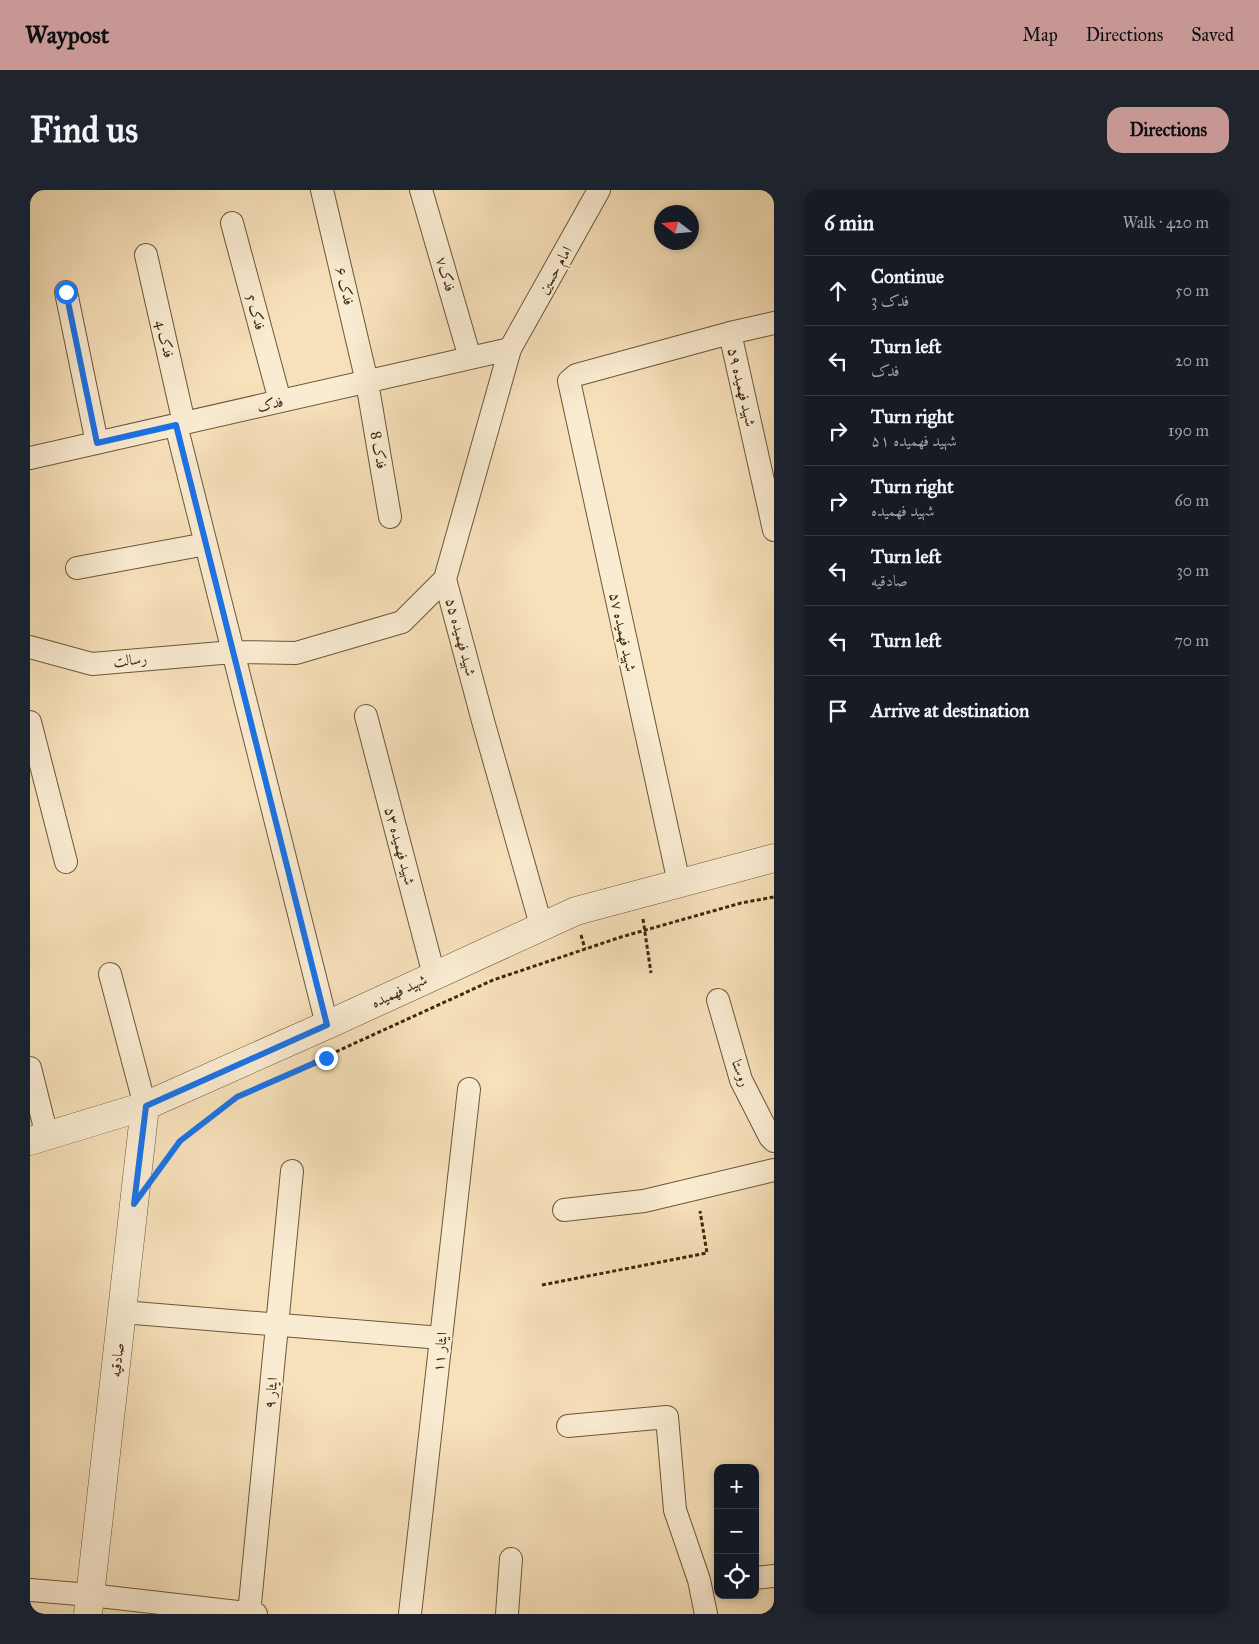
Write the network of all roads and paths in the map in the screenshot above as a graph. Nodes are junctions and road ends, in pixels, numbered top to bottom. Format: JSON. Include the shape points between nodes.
{"nodes":[{"id":1,"x":322,"y":190,"type":"edge"},
{"id":2,"x":421,"y":190,"type":"edge"},
{"id":3,"x":599,"y":190,"type":"edge"},
{"id":4,"x":232,"y":223,"type":"dead end"},
{"id":5,"x":146,"y":255,"type":"dead end"},
{"id":6,"x":66,"y":292,"type":"dead end"},
{"id":7,"x":774,"y":323,"type":"edge"},
{"id":8,"x":730,"y":333,"type":"junction"},
{"id":9,"x":510,"y":350,"type":"junction"},
{"id":10,"x":470,"y":358,"type":"junction"},
{"id":11,"x":367,"y":382,"type":"junction"},
{"id":12,"x":280,"y":401,"type":"junction"},
{"id":13,"x":180,"y":424,"type":"junction"},
{"id":14,"x":97,"y":443,"type":"junction"},
{"id":15,"x":30,"y":458,"type":"edge"},
{"id":16,"x":390,"y":517,"type":"dead end"},
{"id":17,"x":774,"y":530,"type":"edge"},
{"id":18,"x":206,"y":544,"type":"junction"},
{"id":19,"x":77,"y":568,"type":"dead end"},
{"id":20,"x":445,"y":578,"type":"junction"},
{"id":21,"x":30,"y":647,"type":"edge"},
{"id":22,"x":233,"y":652,"type":"junction"},
{"id":23,"x":366,"y":716,"type":"dead end"},
{"id":24,"x":30,"y":722,"type":"edge"},
{"id":25,"x":774,"y":858,"type":"edge"},
{"id":26,"x":66,"y":862,"type":"dead end"},
{"id":27,"x":678,"y":883,"type":"junction"},
{"id":28,"x":638,"y":894,"type":"junction"},
{"id":29,"x":774,"y":897,"type":"edge"},
{"id":30,"x":541,"y":925,"type":"junction"},
{"id":31,"x":646,"y":930,"type":"junction"},
{"id":32,"x":651,"y":973,"type":"dead end"},
{"id":33,"x":110,"y":974,"type":"dead end"},
{"id":34,"x":434,"y":975,"type":"junction"},
{"id":35,"x":718,"y":1000,"type":"dead end"},
{"id":36,"x":327,"y":1025,"type":"junction"},
{"id":37,"x":30,"y":1068,"type":"edge"},
{"id":38,"x":469,"y":1090,"type":"dead end"},
{"id":39,"x":146,"y":1106,"type":"junction"},
{"id":40,"x":38,"y":1138,"type":"edge"},
{"id":41,"x":774,"y":1141,"type":"edge"},
{"id":42,"x":163,"y":1164,"type":"dead end"},
{"id":43,"x":774,"y":1170,"type":"edge"},
{"id":44,"x":292,"y":1171,"type":"dead end"},
{"id":45,"x":696,"y":1188,"type":"junction"},
{"id":46,"x":564,"y":1210,"type":"dead end"},
{"id":47,"x":542,"y":1285,"type":"dead end"},
{"id":48,"x":122,"y":1312,"type":"junction"},
{"id":49,"x":277,"y":1324,"type":"junction"},
{"id":50,"x":441,"y":1338,"type":"junction"},
{"id":51,"x":568,"y":1426,"type":"dead end"},
{"id":52,"x":512,"y":1559,"type":"dead end"},
{"id":53,"x":774,"y":1576,"type":"edge"},
{"id":54,"x":759,"y":1578,"type":"edge"},
{"id":55,"x":708,"y":1580,"type":"edge"},
{"id":56,"x":30,"y":1590,"type":"edge"},
{"id":57,"x":89,"y":1604,"type":"edge"},
{"id":58,"x":251,"y":1614,"type":"edge"},
{"id":59,"x":410,"y":1614,"type":"edge"},
{"id":60,"x":507,"y":1614,"type":"edge"},
{"id":61,"x":706,"y":1614,"type":"edge"}],
"edges":[{"from":1,"to":11,"type":"street","name":"فدک ۶"},
{"from":2,"to":10,"type":"street","name":"فدک۷"},
{"from":3,"to":9,"type":"street","name":"امام حسین"},
{"from":4,"to":12,"type":"street","name":"فدک 5"},
{"from":5,"to":13,"type":"street","name":"فدک 4"},
{"from":6,"to":14,"type":"street"},
{"from":7,"to":8,"type":"street"},
{"from":8,"to":17,"type":"street","name":"شهید فهمیده ۵۹"},
{"from":8,"to":27,"type":"street","name":"شهید فهمیده ۵۷","via":[[576,375],[569,381]]},
{"from":9,"to":10,"type":"street","name":"فدک"},
{"from":9,"to":20,"type":"street","name":"شهید فهمیده ۵۵"},
{"from":10,"to":11,"type":"street","name":"فدک"},
{"from":11,"to":12,"type":"street","name":"فدک"},
{"from":11,"to":16,"type":"street","name":"فدک 8"},
{"from":12,"to":13,"type":"street","name":"فدک"},
{"from":13,"to":14,"type":"street","name":"فدک"},
{"from":13,"to":18,"type":"street","name":"فدک 4"},
{"from":14,"to":15,"type":"street","name":"فدک"},
{"from":18,"to":19,"type":"street"},
{"from":18,"to":22,"type":"street","name":"فدک 4"},
{"from":20,"to":22,"type":"street","name":"رسالت","via":[[402,622],[296,653]]},
{"from":20,"to":30,"type":"street","name":"شهید فهمیده ۵۵"},
{"from":21,"to":22,"type":"street","name":"رسالت","via":[[92,664]]},
{"from":22,"to":36,"type":"street","name":"فدک 4"},
{"from":23,"to":34,"type":"street","name":"شهید فهمیده ۵۳"},
{"from":24,"to":26,"type":"street"},
{"from":25,"to":27,"type":"street","name":"شهید فهمیده"},
{"from":27,"to":28,"type":"street","name":"شهید فهمیده"},
{"from":28,"to":30,"type":"street","name":"شهید فهمیده","via":[[576,911]]},
{"from":28,"to":31,"type":"path"},
{"from":29,"to":31,"type":"path"},
{"from":30,"to":34,"type":"street","name":"شهید فهمیده"},
{"from":31,"to":32,"type":"path"},
{"from":31,"to":42,"type":"path","via":[[493,980],[237,1097],[180,1141]]},
{"from":33,"to":39,"type":"street"},
{"from":34,"to":36,"type":"street","name":"شهید فهمیده"},
{"from":35,"to":41,"type":"street","name":"روستا","via":[[741,1080]]},
{"from":36,"to":39,"type":"street","name":"شهید فهمیده"},
{"from":37,"to":40,"type":"street"},
{"from":38,"to":50,"type":"street","name":"ایثار ۱۱"},
{"from":39,"to":40,"type":"street","name":"شهید فهمیده"},
{"from":39,"to":48,"type":"street","name":"صادقیه"},
{"from":43,"to":45,"type":"street"},
{"from":44,"to":49,"type":"street","name":"ایثار ۹"},
{"from":45,"to":46,"type":"street","via":[[644,1201]]},
{"from":45,"to":47,"type":"path","via":[[708,1253]]},
{"from":48,"to":49,"type":"street"},
{"from":48,"to":57,"type":"street","name":"صادقیه"},
{"from":49,"to":50,"type":"street"},
{"from":49,"to":58,"type":"street","name":"ایثار ۹"},
{"from":50,"to":59,"type":"street","name":"ایثار ۱۱"},
{"from":51,"to":55,"type":"street","via":[[667,1417],[675,1510]]},
{"from":52,"to":60,"type":"street"},
{"from":53,"to":54,"type":"street"},
{"from":55,"to":61,"type":"street"},
{"from":56,"to":57,"type":"street"},
{"from":57,"to":58,"type":"street"}]}
